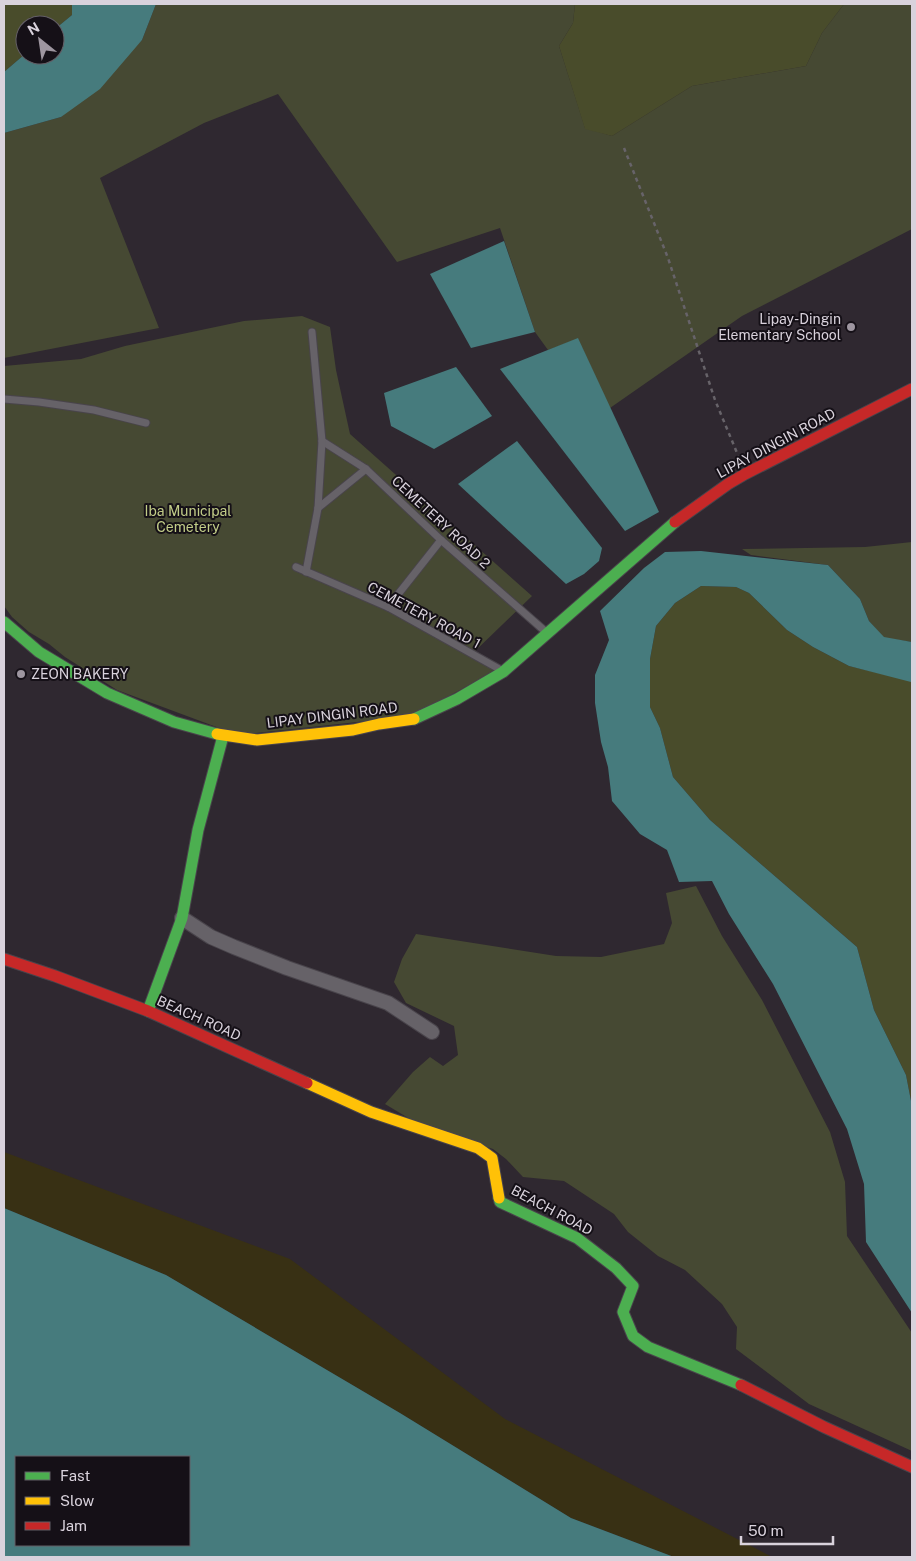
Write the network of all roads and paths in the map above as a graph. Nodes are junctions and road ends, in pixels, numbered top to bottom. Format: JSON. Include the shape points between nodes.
{"nodes":[{"id":1,"x":624,"y":148,"type":"dead end"},
{"id":2,"x":312,"y":332,"type":"dead end"},
{"id":3,"x":912,"y":389,"type":"edge"},
{"id":4,"x":4,"y":400,"type":"edge"},
{"id":5,"x":146,"y":423,"type":"dead end"},
{"id":6,"x":322,"y":441,"type":"junction"},
{"id":7,"x":366,"y":469,"type":"junction"},
{"id":8,"x":745,"y":474,"type":"junction"},
{"id":9,"x":318,"y":508,"type":"junction"},
{"id":10,"x":441,"y":540,"type":"junction"},
{"id":11,"x":296,"y":567,"type":"dead end"},
{"id":12,"x":306,"y":572,"type":"junction"},
{"id":13,"x":388,"y":607,"type":"junction"},
{"id":14,"x":4,"y":622,"type":"edge"},
{"id":15,"x":547,"y":633,"type":"junction"},
{"id":16,"x":503,"y":672,"type":"junction"},
{"id":17,"x":222,"y":736,"type":"junction"},
{"id":18,"x":182,"y":918,"type":"junction"},
{"id":19,"x":4,"y":959,"type":"edge"},
{"id":20,"x":148,"y":1011,"type":"junction"},
{"id":21,"x":432,"y":1032,"type":"dead end"},
{"id":22,"x":912,"y":1467,"type":"edge"}],
"edges":[{"from":1,"to":8,"type":"path","via":[[668,258],[715,400]]},
{"from":2,"to":6,"type":"lane"},
{"from":3,"to":8,"type":"street","name":"LIPAY DINGIN ROAD"},
{"from":4,"to":5,"type":"lane","via":[[94,410]]},
{"from":6,"to":7,"type":"lane","name":"CEMETERY ROAD 2"},
{"from":6,"to":9,"type":"lane"},
{"from":7,"to":9,"type":"lane"},
{"from":7,"to":10,"type":"lane","name":"CEMETERY ROAD 2"},
{"from":8,"to":15,"type":"street","name":"LIPAY DINGIN ROAD","via":[[670,526]]},
{"from":9,"to":12,"type":"lane"},
{"from":10,"to":13,"type":"lane"},
{"from":10,"to":15,"type":"lane","name":"CEMETERY ROAD 2"},
{"from":11,"to":12,"type":"lane","name":"CEMETERY ROAD 1"},
{"from":12,"to":13,"type":"lane","name":"CEMETERY ROAD 1"},
{"from":13,"to":16,"type":"lane","name":"CEMETERY ROAD 1"},
{"from":14,"to":17,"type":"street","name":"LIPAY DINGIN ROAD","via":[[39,652],[107,693],[174,722]]},
{"from":15,"to":16,"type":"street","name":"LIPAY DINGIN ROAD"},
{"from":16,"to":17,"type":"street","name":"LIPAY DINGIN ROAD","via":[[417,719],[280,738],[257,740]]},
{"from":17,"to":18,"type":"street","via":[[198,830]]},
{"from":18,"to":20,"type":"street"},
{"from":18,"to":21,"type":"street","via":[[210,937],[234,947],[388,1003]]},
{"from":19,"to":20,"type":"street","name":"BEACH ROAD"},
{"from":20,"to":22,"type":"street","name":"BEACH ROAD","via":[[371,1112],[478,1148],[492,1158],[500,1202],[577,1238],[616,1268],[633,1286],[623,1312],[634,1336],[648,1347],[736,1382]]}]}
